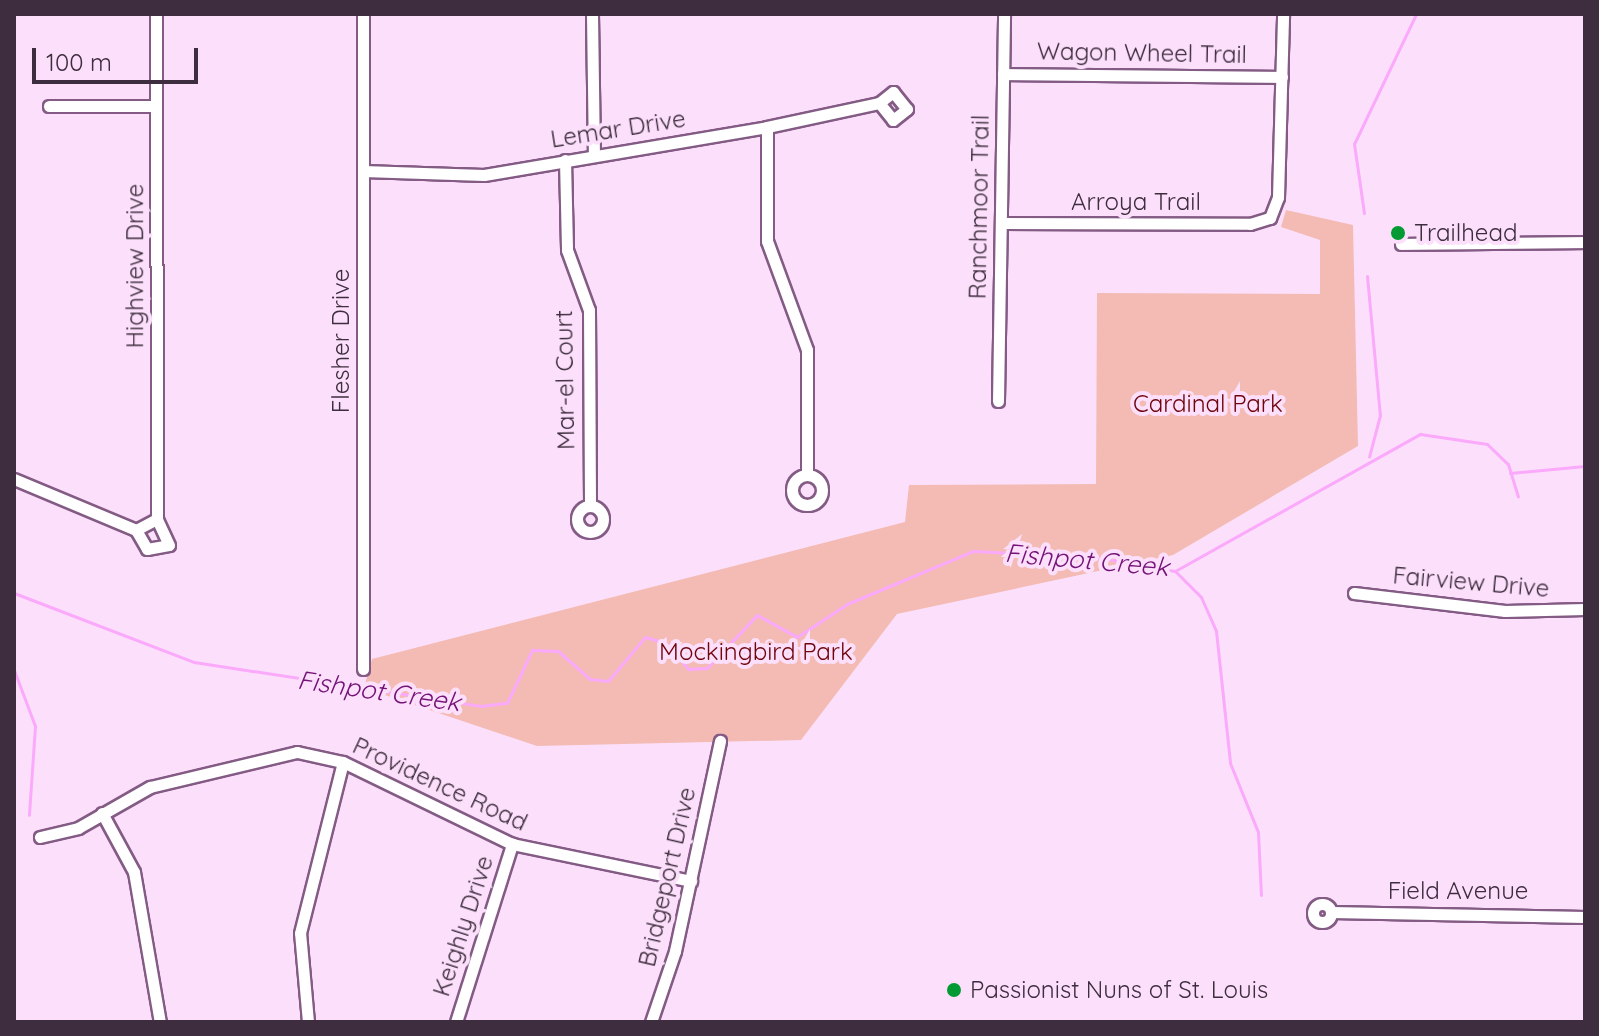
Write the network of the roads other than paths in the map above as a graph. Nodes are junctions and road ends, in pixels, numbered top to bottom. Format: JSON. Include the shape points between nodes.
{"nodes":[{"id":1,"x":156,"y":14,"type":"edge"},
{"id":2,"x":363,"y":14,"type":"edge"},
{"id":3,"x":592,"y":14,"type":"edge"},
{"id":4,"x":1004,"y":14,"type":"edge"},
{"id":5,"x":1283,"y":14,"type":"edge"},
{"id":6,"x":1003,"y":74,"type":"junction"},
{"id":7,"x":1282,"y":77,"type":"junction"},
{"id":8,"x":879,"y":103,"type":"dead end"},
{"id":9,"x":49,"y":106,"type":"dead end"},
{"id":10,"x":156,"y":106,"type":"junction"},
{"id":11,"x":767,"y":127,"type":"junction"},
{"id":12,"x":594,"y":156,"type":"junction"},
{"id":13,"x":565,"y":160,"type":"junction"},
{"id":14,"x":363,"y":171,"type":"junction"},
{"id":15,"x":1001,"y":223,"type":"junction"},
{"id":16,"x":1585,"y":242,"type":"edge"},
{"id":17,"x":1401,"y":244,"type":"dead end"},
{"id":18,"x":998,"y":401,"type":"dead end"},
{"id":19,"x":807,"y":475,"type":"dead end"},
{"id":20,"x":14,"y":479,"type":"edge"},
{"id":21,"x":590,"y":506,"type":"dead end"},
{"id":22,"x":157,"y":519,"type":"junction"},
{"id":23,"x":136,"y":530,"type":"junction"},
{"id":24,"x":1354,"y":593,"type":"dead end"},
{"id":25,"x":1585,"y":609,"type":"edge"},
{"id":26,"x":363,"y":669,"type":"dead end"},
{"id":27,"x":720,"y":741,"type":"dead end"},
{"id":28,"x":343,"y":762,"type":"junction"},
{"id":29,"x":102,"y":813,"type":"junction"},
{"id":30,"x":40,"y":837,"type":"dead end"},
{"id":31,"x":512,"y":844,"type":"junction"},
{"id":32,"x":691,"y":881,"type":"junction"},
{"id":33,"x":1331,"y":912,"type":"dead end"},
{"id":34,"x":1585,"y":917,"type":"edge"},
{"id":35,"x":160,"y":1022,"type":"edge"},
{"id":36,"x":308,"y":1022,"type":"edge"},
{"id":37,"x":456,"y":1022,"type":"edge"},
{"id":38,"x":651,"y":1022,"type":"edge"}],
"edges":[{"from":1,"to":10,"type":"street","name":"Highview Drive"},
{"from":2,"to":14,"type":"street","name":"Flesher Drive"},
{"from":3,"to":12,"type":"street"},
{"from":4,"to":6,"type":"street","name":"Ranchmoor Trail"},
{"from":5,"to":7,"type":"street"},
{"from":6,"to":7,"type":"street","name":"Wagon Wheel Trail"},
{"from":6,"to":15,"type":"street","name":"Ranchmoor Trail"},
{"from":7,"to":15,"type":"street","name":"Arroya Trail","via":[[1278,197],[1270,218],[1250,224]]},
{"from":8,"to":11,"type":"street","name":"Lemar Drive"},
{"from":9,"to":10,"type":"street"},
{"from":10,"to":22,"type":"street","name":"Highview Drive"},
{"from":11,"to":12,"type":"street","name":"Lemar Drive"},
{"from":11,"to":19,"type":"street","via":[[767,241],[807,350]]},
{"from":12,"to":13,"type":"street","name":"Lemar Drive"},
{"from":13,"to":14,"type":"street","name":"Lemar Drive","via":[[484,175]]},
{"from":13,"to":21,"type":"street","name":"Mar-el Court","via":[[567,250],[589,310]]},
{"from":14,"to":26,"type":"street","name":"Flesher Drive"},
{"from":15,"to":18,"type":"street","name":"Ranchmoor Trail"},
{"from":16,"to":17,"type":"street"},
{"from":20,"to":23,"type":"street","name":"Highview Drive"},
{"from":22,"to":23,"type":"street"},
{"from":22,"to":23,"type":"street","name":"Highview Drive","via":[[170,535],[163,552],[147,549]]},
{"from":24,"to":25,"type":"street","name":"Fairview Drive","via":[[1505,611]]},
{"from":27,"to":32,"type":"street","name":"Bridgeport Drive"},
{"from":28,"to":29,"type":"street","name":"Providence Road","via":[[297,752],[265,756],[150,787]]},
{"from":28,"to":31,"type":"street","name":"Providence Road"},
{"from":28,"to":36,"type":"street","via":[[300,933]]},
{"from":29,"to":30,"type":"street","name":"Providence Road"},
{"from":29,"to":35,"type":"street","via":[[134,872]]},
{"from":31,"to":32,"type":"street","name":"Providence Road"},
{"from":31,"to":37,"type":"street","name":"Keighly Drive"},
{"from":32,"to":38,"type":"street","name":"Bridgeport Drive"},
{"from":33,"to":34,"type":"street","name":"Field Avenue"}]}
